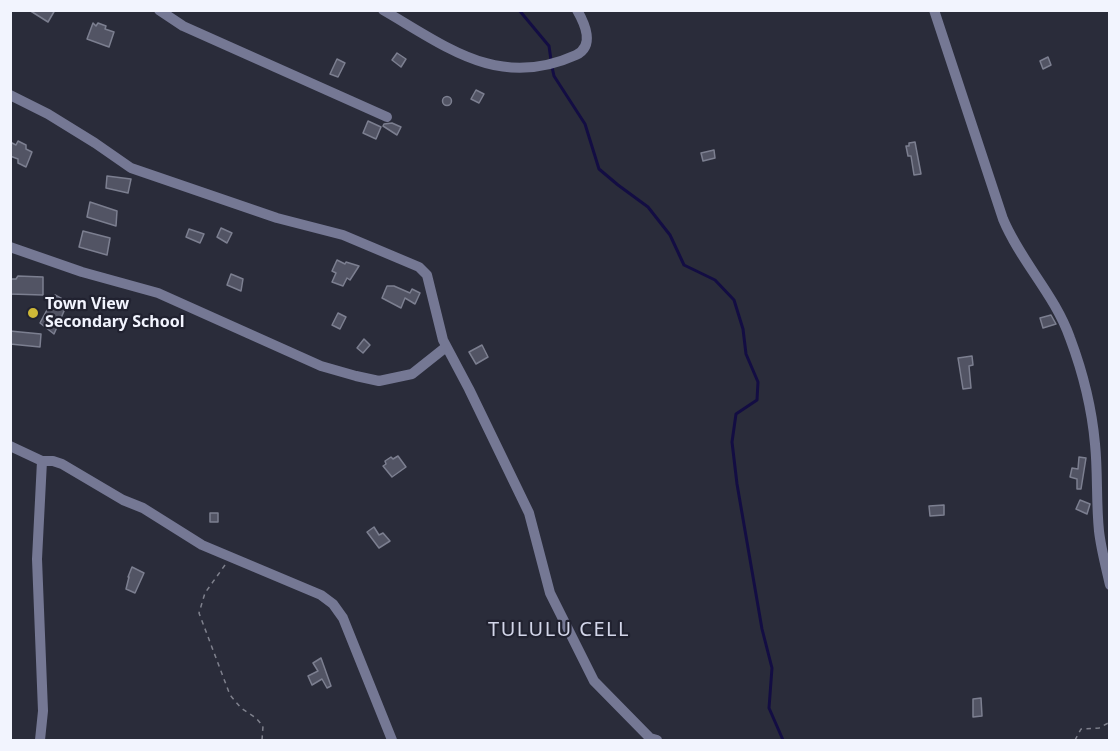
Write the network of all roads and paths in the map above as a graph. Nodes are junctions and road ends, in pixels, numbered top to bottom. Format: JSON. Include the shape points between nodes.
{"nodes":[{"id":1,"x":159,"y":10,"type":"edge"},
{"id":2,"x":383,"y":10,"type":"edge"},
{"id":3,"x":577,"y":10,"type":"edge"},
{"id":4,"x":934,"y":10,"type":"edge"},
{"id":5,"x":10,"y":95,"type":"edge"},
{"id":6,"x":387,"y":117,"type":"dead end"},
{"id":7,"x":10,"y":247,"type":"edge"},
{"id":8,"x":446,"y":347,"type":"junction"},
{"id":9,"x":10,"y":446,"type":"edge"},
{"id":10,"x":42,"y":461,"type":"junction"},
{"id":11,"x":229,"y":557,"type":"junction"},
{"id":12,"x":1110,"y":585,"type":"edge"},
{"id":13,"x":1110,"y":722,"type":"edge"},
{"id":14,"x":40,"y":741,"type":"edge"},
{"id":15,"x":262,"y":741,"type":"edge"},
{"id":16,"x":392,"y":741,"type":"edge"},
{"id":17,"x":657,"y":741,"type":"edge"},
{"id":18,"x":1075,"y":741,"type":"edge"}],
"edges":[{"from":1,"to":6,"type":"street","via":[[183,26]]},
{"from":2,"to":3,"type":"street","via":[[458,54],[506,68],[558,62],[580,53],[587,37]]},
{"from":4,"to":12,"type":"street","via":[[1003,219],[1017,250],[1060,313],[1071,340],[1092,418],[1099,532]]},
{"from":5,"to":8,"type":"street","via":[[48,114],[131,168],[277,218],[343,235],[419,267],[427,275]]},
{"from":7,"to":8,"type":"street","via":[[158,293],[321,366],[356,376],[379,381],[412,374]]},
{"from":8,"to":17,"type":"street","via":[[529,513],[550,593],[594,681]]},
{"from":9,"to":10,"type":"street"},
{"from":10,"to":11,"type":"street","via":[[62,464]]},
{"from":10,"to":14,"type":"street","via":[[37,559],[43,711]]},
{"from":11,"to":15,"type":"path","via":[[205,593],[200,613],[230,695],[263,726]]},
{"from":11,"to":16,"type":"street","via":[[321,595],[333,604],[343,618]]},
{"from":13,"to":18,"type":"path","via":[[1099,728],[1081,729]]}]}
